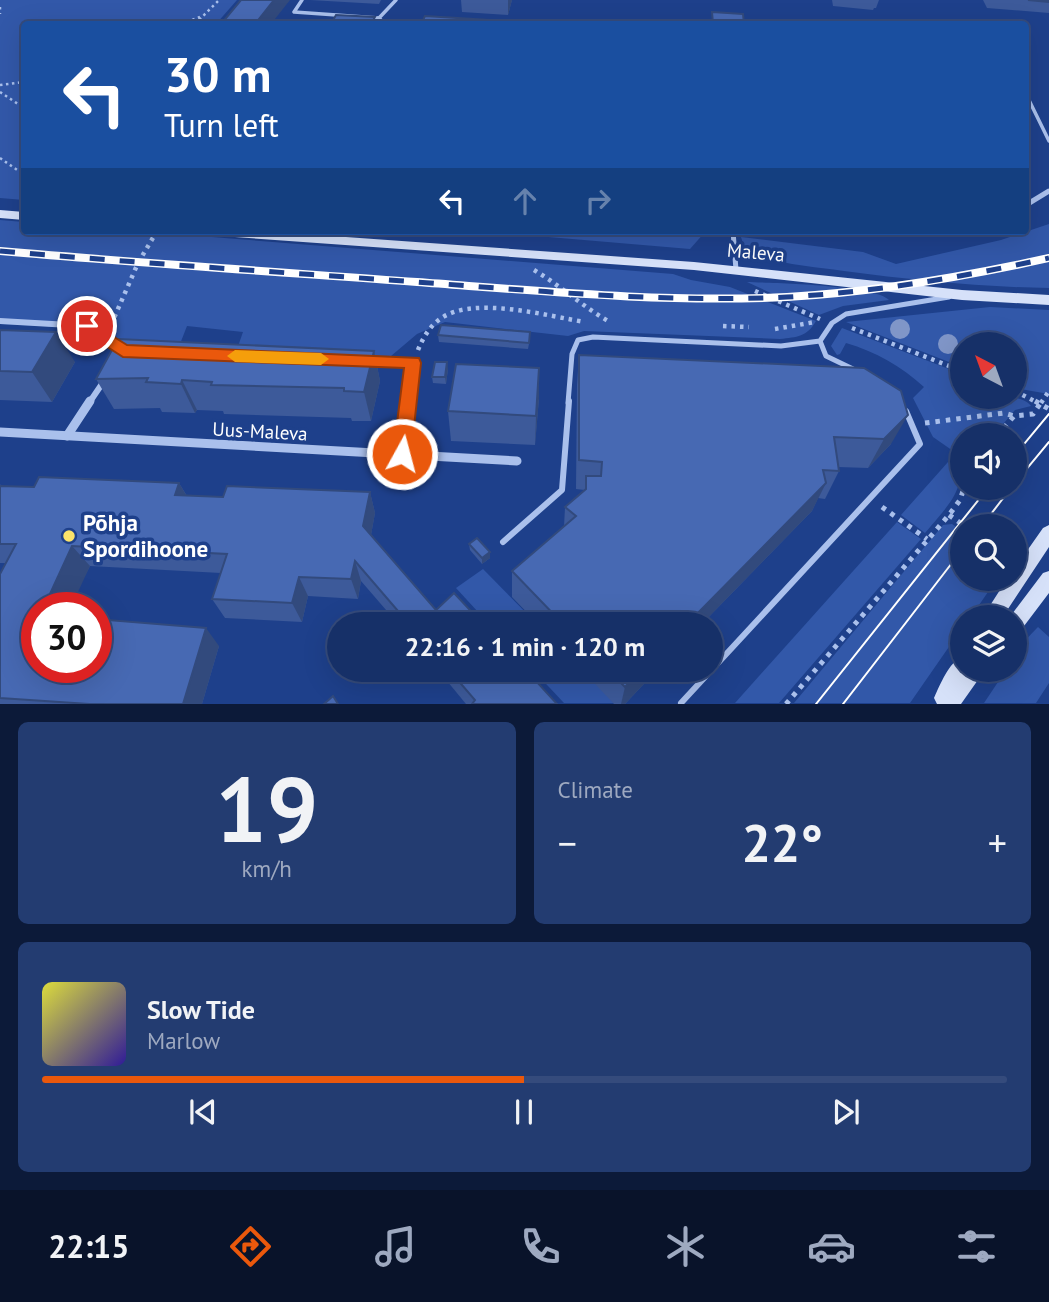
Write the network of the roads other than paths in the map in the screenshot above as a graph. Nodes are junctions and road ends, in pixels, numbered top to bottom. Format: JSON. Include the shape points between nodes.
{"nodes":[{"id":1,"x":302,"y":0,"type":"edge"},
{"id":2,"x":396,"y":0,"type":"edge"},
{"id":3,"x":379,"y":18,"type":"junction"},
{"id":4,"x":382,"y":21,"type":"edge"},
{"id":5,"x":1029,"y":100,"type":"edge"},
{"id":6,"x":1049,"y":141,"type":"edge"},
{"id":7,"x":1049,"y":191,"type":"edge"},
{"id":8,"x":1029,"y":203,"type":"edge"},
{"id":9,"x":0,"y":214,"type":"edge"},
{"id":10,"x":21,"y":216,"type":"edge"},
{"id":11,"x":303,"y":235,"type":"edge"},
{"id":12,"x":733,"y":235,"type":"edge"},
{"id":13,"x":736,"y":270,"type":"junction"},
{"id":14,"x":962,"y":295,"type":"junction"},
{"id":15,"x":1049,"y":300,"type":"edge"},
{"id":16,"x":0,"y":320,"type":"edge"},
{"id":17,"x":820,"y":341,"type":"junction"},
{"id":18,"x":123,"y":351,"type":"junction"},
{"id":19,"x":137,"y":352,"type":"edge"},
{"id":20,"x":358,"y":360,"type":"edge"},
{"id":21,"x":116,"y":362,"type":"edge"},
{"id":22,"x":857,"y":371,"type":"edge"},
{"id":23,"x":109,"y":372,"type":"edge"},
{"id":24,"x":900,"y":400,"type":"edge"},
{"id":25,"x":0,"y":432,"type":"edge"},
{"id":26,"x":67,"y":436,"type":"junction"},
{"id":27,"x":402,"y":454,"type":"junction"},
{"id":28,"x":517,"y":461,"type":"dead end"},
{"id":29,"x":1048,"y":536,"type":"edge"},
{"id":30,"x":503,"y":542,"type":"dead end"},
{"id":31,"x":1049,"y":579,"type":"edge"},
{"id":32,"x":1049,"y":601,"type":"edge"},
{"id":33,"x":1000,"y":605,"type":"edge"},
{"id":34,"x":1027,"y":609,"type":"edge"},
{"id":35,"x":1027,"y":614,"type":"edge"},
{"id":36,"x":953,"y":682,"type":"edge"},
{"id":37,"x":966,"y":682,"type":"edge"},
{"id":38,"x":681,"y":703,"type":"edge"},
{"id":39,"x":941,"y":704,"type":"edge"},
{"id":40,"x":948,"y":704,"type":"edge"}],
"edges":[{"from":1,"to":3,"type":"lane","via":[[294,12]]},
{"from":2,"to":3,"type":"lane"},
{"from":3,"to":4,"type":"lane"},
{"from":5,"to":6,"type":"lane"},
{"from":7,"to":8,"type":"lane"},
{"from":9,"to":10,"type":"street"},
{"from":11,"to":13,"type":"street","name":"Maleva"},
{"from":12,"to":13,"type":"lane"},
{"from":13,"to":14,"type":"street","name":"Maleva"},
{"from":14,"to":15,"type":"street","name":"Maleva"},
{"from":14,"to":17,"type":"lane","via":[[846,314],[832,323]]},
{"from":16,"to":18,"type":"street","via":[[87,326]]},
{"from":17,"to":22,"type":"lane","via":[[826,356]]},
{"from":17,"to":30,"type":"lane","via":[[781,346],[578,340],[572,354],[562,489]]},
{"from":18,"to":19,"type":"street"},
{"from":18,"to":21,"type":"street"},
{"from":20,"to":27,"type":"street","via":[[413,363]]},
{"from":23,"to":26,"type":"street"},
{"from":24,"to":38,"type":"lane","via":[[920,444]]},
{"from":25,"to":26,"type":"street","name":"Uus-Maleva"},
{"from":26,"to":27,"type":"street","name":"Uus-Maleva"},
{"from":27,"to":28,"type":"street","name":"Uus-Maleva"},
{"from":29,"to":33,"type":"street"},
{"from":31,"to":34,"type":"street"},
{"from":32,"to":35,"type":"street"},
{"from":36,"to":39,"type":"street"},
{"from":37,"to":40,"type":"street"}]}
